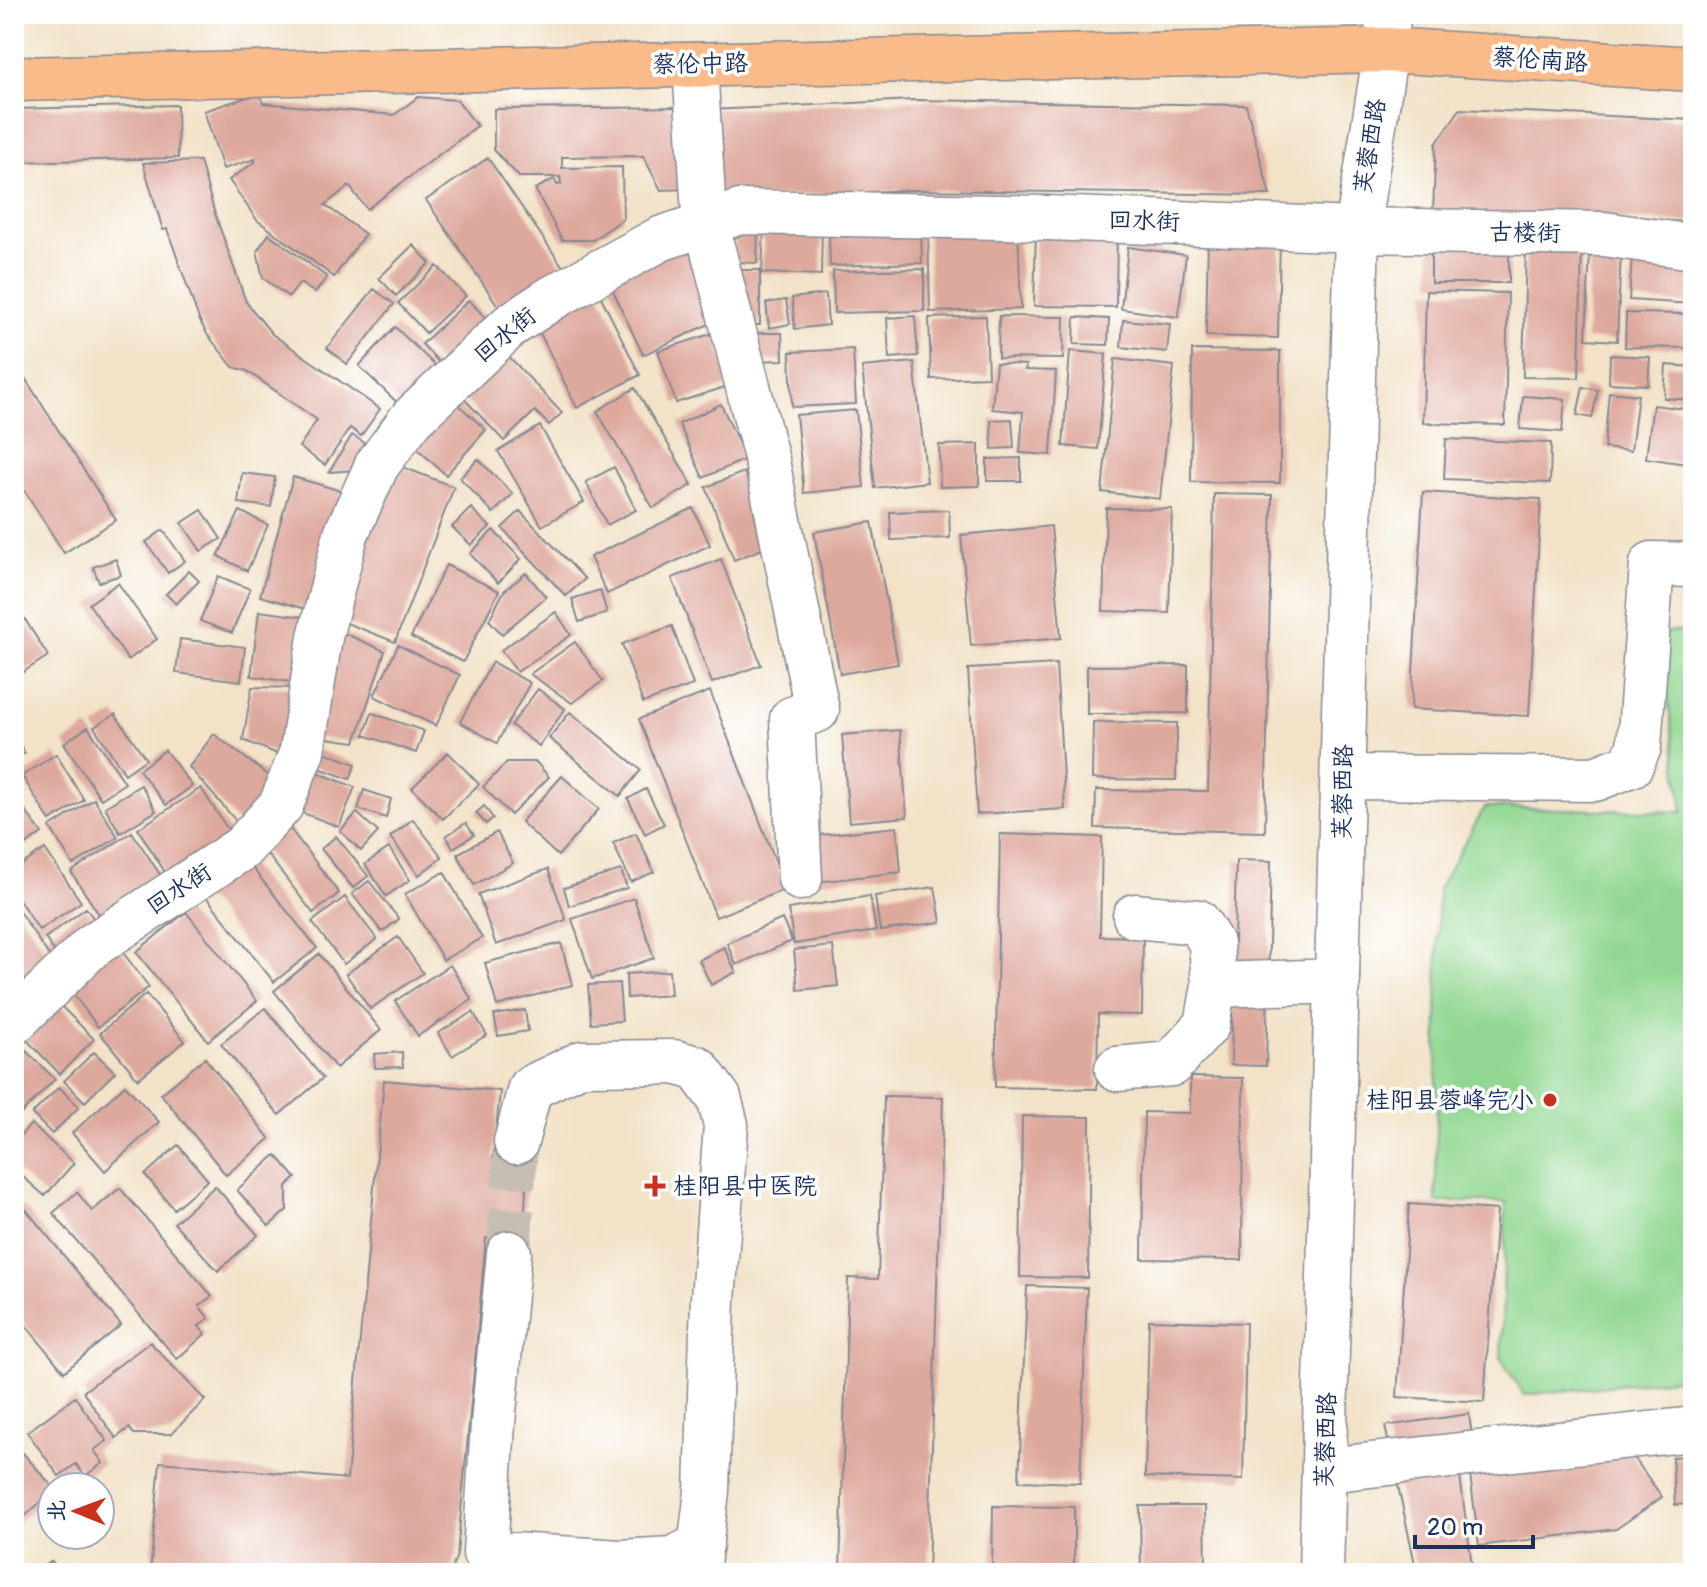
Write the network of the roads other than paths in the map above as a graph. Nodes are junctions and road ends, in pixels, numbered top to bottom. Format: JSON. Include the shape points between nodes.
{"nodes":[{"id":1,"x":1387,"y":32,"type":"edge"},
{"id":2,"x":695,"y":65,"type":"junction"},
{"id":3,"x":1693,"y":69,"type":"edge"},
{"id":4,"x":14,"y":79,"type":"edge"},
{"id":5,"x":1357,"y":230,"type":"junction"},
{"id":6,"x":1693,"y":247,"type":"edge"},
{"id":7,"x":1693,"y":565,"type":"edge"},
{"id":8,"x":1343,"y":777,"type":"junction"},
{"id":9,"x":800,"y":878,"type":"dead end"},
{"id":10,"x":1135,"y":916,"type":"dead end"},
{"id":11,"x":1338,"y":981,"type":"junction"},
{"id":12,"x":1214,"y":985,"type":"junction"},
{"id":13,"x":14,"y":1022,"type":"edge"},
{"id":14,"x":1117,"y":1069,"type":"dead end"},
{"id":15,"x":516,"y":1142,"type":"tunnel mouth"},
{"id":16,"x":509,"y":1253,"type":"tunnel mouth"},
{"id":17,"x":1693,"y":1429,"type":"edge"},
{"id":18,"x":1326,"y":1470,"type":"junction"},
{"id":19,"x":699,"y":1559,"type":"edge"},
{"id":20,"x":1321,"y":1573,"type":"edge"}],
"edges":[{"from":1,"to":2,"type":"main road","name":"蔡伦中路"},
{"from":1,"to":3,"type":"main road","name":"蔡伦南路"},
{"from":1,"to":5,"type":"street","name":"芙蓉西路"},
{"from":2,"to":4,"type":"main road","name":"蔡伦中路"},
{"from":2,"to":9,"type":"street","via":[[704,215],[767,461],[817,710],[792,719]]},
{"from":5,"to":6,"type":"street","name":"古楼街","via":[[1604,234]]},
{"from":5,"to":8,"type":"street","name":"芙蓉西路"},
{"from":5,"to":13,"type":"street","name":"回水街","via":[[740,212],[660,239],[552,298],[511,325],[412,418],[377,465],[346,534],[320,637],[302,751],[281,805],[242,848],[92,946]]},
{"from":7,"to":8,"type":"street","via":[[1652,564],[1639,747],[1631,765],[1595,779]]},
{"from":8,"to":11,"type":"street","name":"芙蓉西路"},
{"from":10,"to":12,"type":"street","via":[[1198,922],[1211,943]]},
{"from":11,"to":12,"type":"street"},
{"from":11,"to":18,"type":"street","name":"芙蓉西路"},
{"from":12,"to":14,"type":"street","via":[[1207,1025],[1171,1064]]},
{"from":15,"to":19,"type":"street","via":[[530,1088],[582,1063],[674,1062],[697,1068],[719,1098],[726,1125]]},
{"from":16,"to":19,"type":"street","via":[[485,1553],[620,1562]]},
{"from":17,"to":18,"type":"street"},
{"from":18,"to":20,"type":"street","name":"芙蓉西路"}]}
